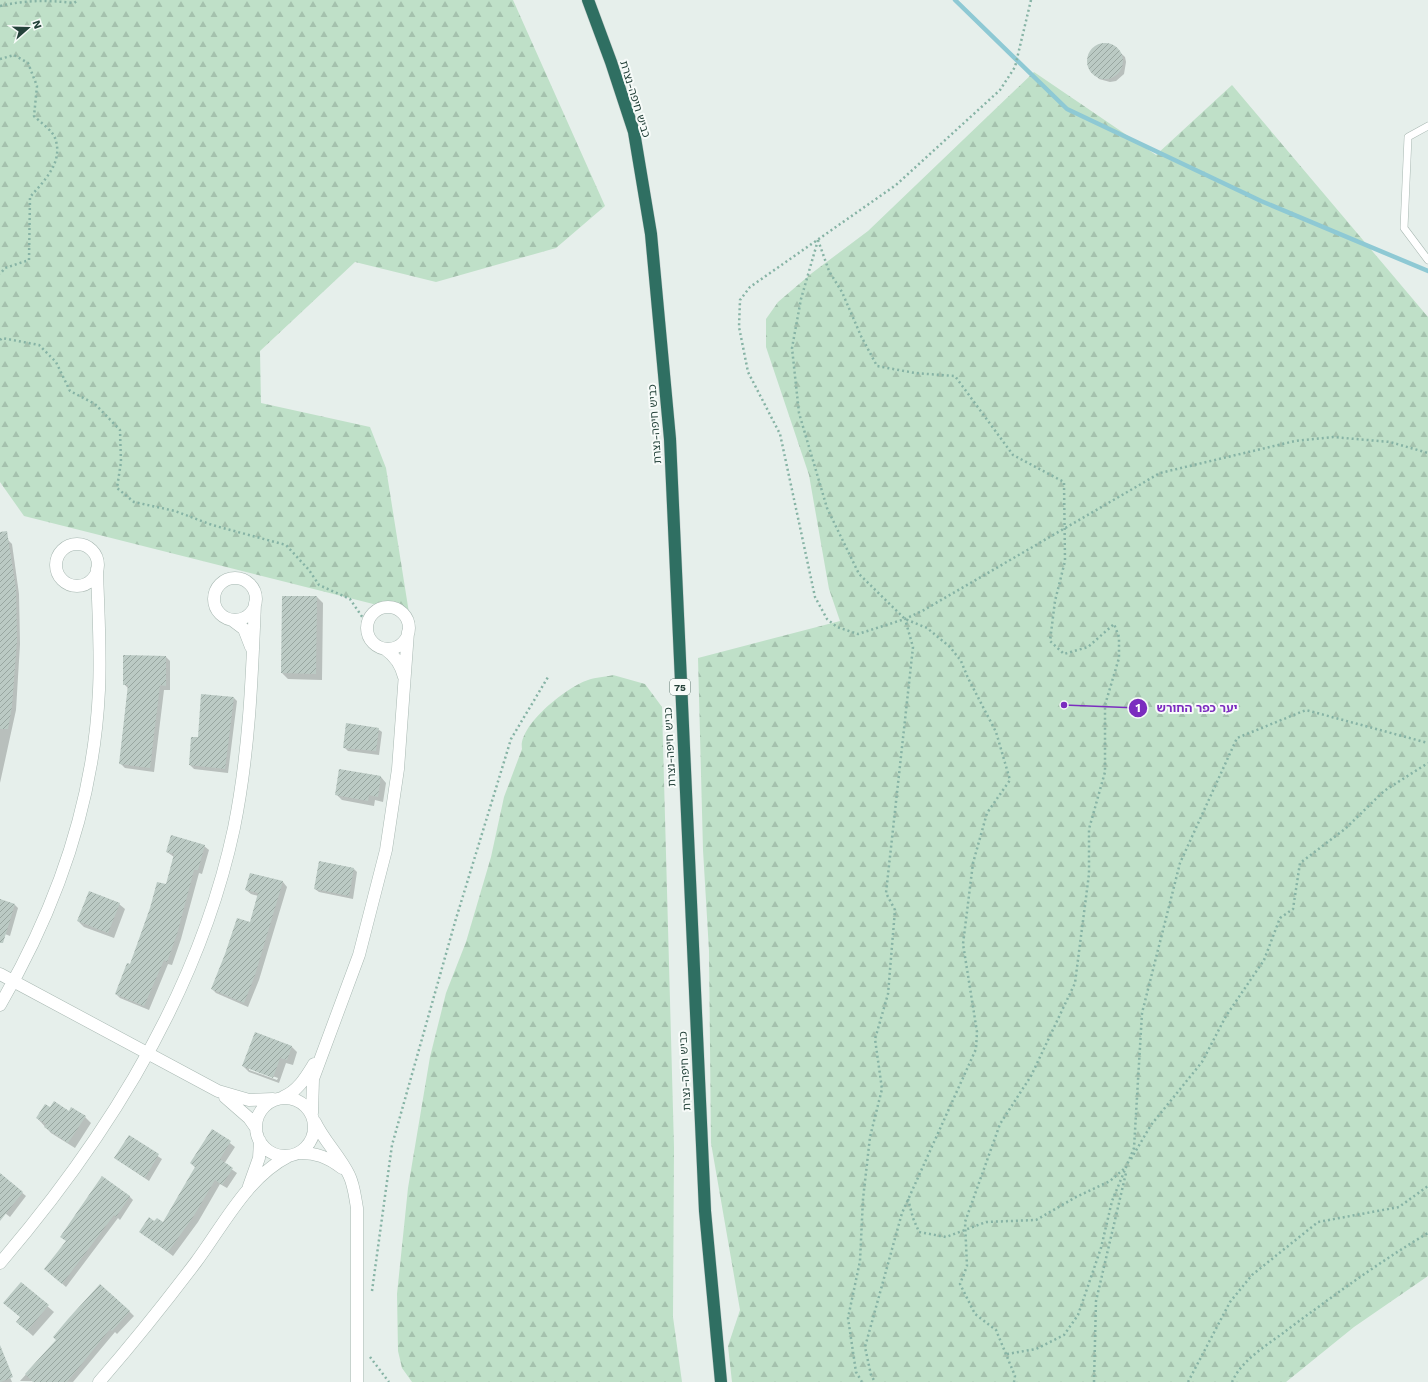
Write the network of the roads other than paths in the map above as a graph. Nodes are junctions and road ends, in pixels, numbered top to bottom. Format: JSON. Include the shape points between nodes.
{"nodes":[{"id":1,"x":588,"y":0,"type":"edge"},
{"id":2,"x":1428,"y":126,"type":"edge"},
{"id":3,"x":1428,"y":260,"type":"edge"},
{"id":4,"x":97,"y":569,"type":"junction"},
{"id":5,"x":81,"y":586,"type":"junction"},
{"id":6,"x":255,"y":603,"type":"junction"},
{"id":7,"x":98,"y":607,"type":"junction"},
{"id":8,"x":232,"y":620,"type":"junction"},
{"id":9,"x":408,"y":632,"type":"junction"},
{"id":10,"x":385,"y":649,"type":"junction"},
{"id":11,"x":254,"y":660,"type":"junction"},
{"id":12,"x":406,"y":686,"type":"junction"},
{"id":13,"x":0,"y":974,"type":"edge"},
{"id":14,"x":14,"y":981,"type":"junction"},
{"id":15,"x":0,"y":1005,"type":"edge"},
{"id":16,"x":326,"y":1042,"type":"junction"},
{"id":17,"x":149,"y":1054,"type":"junction"},
{"id":18,"x":218,"y":1091,"type":"junction"},
{"id":19,"x":278,"y":1098,"type":"junction"},
{"id":20,"x":313,"y":1118,"type":"junction"},
{"id":21,"x":256,"y":1128,"type":"junction"},
{"id":22,"x":260,"y":1141,"type":"junction"},
{"id":23,"x":293,"y":1155,"type":"junction"},
{"id":24,"x":352,"y":1182,"type":"junction"},
{"id":25,"x":246,"y":1192,"type":"junction"},
{"id":26,"x":0,"y":1263,"type":"edge"},
{"id":27,"x":98,"y":1382,"type":"edge"},
{"id":28,"x":357,"y":1382,"type":"edge"},
{"id":29,"x":721,"y":1382,"type":"edge"}],
"edges":[{"from":1,"to":29,"type":"highway","name":"כביש חיפה-נצרת","number":"75","via":[[634,132],[651,234],[659,311],[670,439],[705,1211]]},
{"from":2,"to":3,"type":"lane","via":[[1408,137],[1404,228]]},
{"from":4,"to":5,"type":"street","via":[[92,580]]},
{"from":4,"to":5,"type":"street","via":[[96,557],[88,547],[76,544],[61,551],[55,567],[59,578],[68,585]]},
{"from":4,"to":7,"type":"street"},
{"from":5,"to":7,"type":"street","via":[[89,592]]},
{"from":6,"to":8,"type":"street","via":[[245,618]]},
{"from":6,"to":8,"type":"street","via":[[254,591],[246,582],[234,578],[223,581],[214,595],[215,607],[221,616]]},
{"from":6,"to":11,"type":"street"},
{"from":7,"to":14,"type":"street","via":[[100,691],[85,795],[52,902]]},
{"from":8,"to":11,"type":"street","via":[[244,629],[250,639]]},
{"from":9,"to":10,"type":"street","via":[[402,643],[392,649]]},
{"from":9,"to":10,"type":"street","via":[[409,625],[404,614],[393,607],[376,610],[369,618],[366,629],[370,640]]},
{"from":9,"to":12,"type":"street"},
{"from":10,"to":12,"type":"street","via":[[394,655],[398,662]]},
{"from":11,"to":17,"type":"street","via":[[247,749],[227,859],[189,973]]},
{"from":12,"to":16,"type":"street","via":[[398,770],[386,850],[358,955]]},
{"from":13,"to":14,"type":"street"},
{"from":14,"to":15,"type":"street"},
{"from":14,"to":17,"type":"street"},
{"from":16,"to":19,"type":"street","via":[[298,1088],[292,1094]]},
{"from":16,"to":20,"type":"street","via":[[313,1079]]},
{"from":17,"to":18,"type":"street"},
{"from":17,"to":26,"type":"street","via":[[75,1168]]},
{"from":18,"to":19,"type":"street","via":[[249,1100]]},
{"from":18,"to":21,"type":"street","via":[[240,1109]]},
{"from":19,"to":20,"type":"street","via":[[293,1098],[302,1102]]},
{"from":19,"to":21,"type":"street","via":[[265,1105],[259,1113]]},
{"from":20,"to":23,"type":"street","via":[[313,1137],[308,1146]]},
{"from":20,"to":24,"type":"street"},
{"from":21,"to":22,"type":"street"},
{"from":22,"to":23,"type":"street","via":[[274,1154]]},
{"from":22,"to":25,"type":"street","via":[[259,1158]]},
{"from":23,"to":24,"type":"street","via":[[309,1153],[322,1156],[342,1168]]},
{"from":23,"to":25,"type":"street","via":[[277,1162]]},
{"from":24,"to":28,"type":"street","via":[[357,1208]]},
{"from":25,"to":27,"type":"street","via":[[155,1315]]}]}
